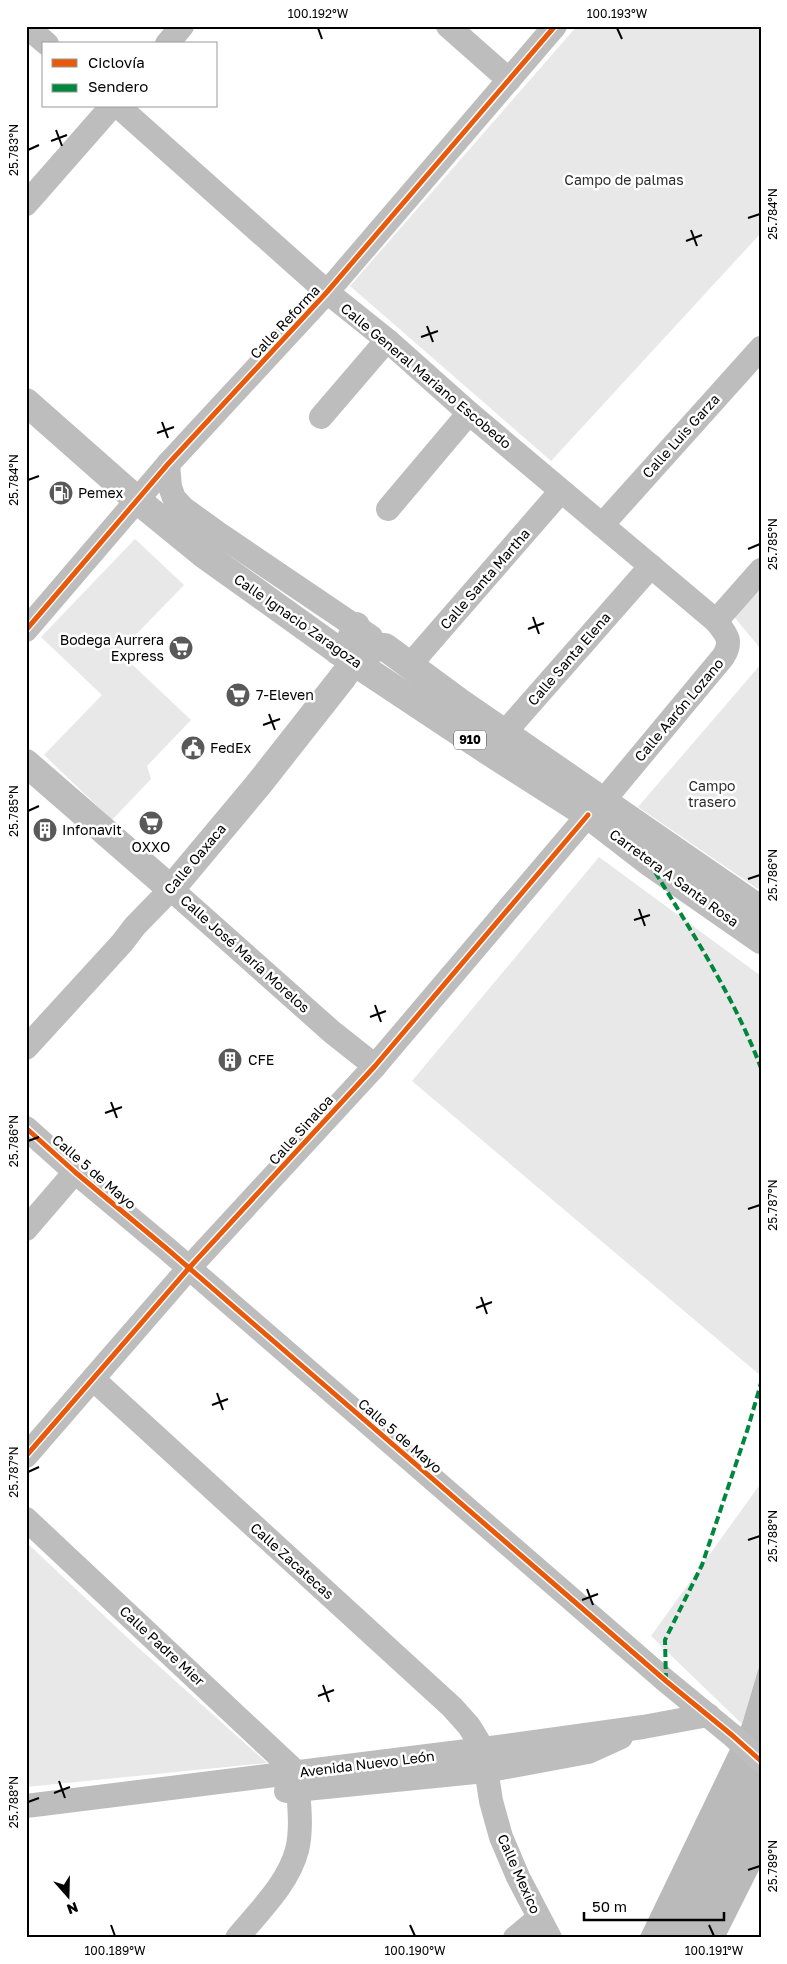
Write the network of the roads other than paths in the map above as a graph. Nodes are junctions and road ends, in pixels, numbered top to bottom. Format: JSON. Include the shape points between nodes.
{"nodes":[{"id":1,"x":26,"y":26,"type":"edge"},
{"id":2,"x":182,"y":26,"type":"edge"},
{"id":3,"x":448,"y":26,"type":"edge"},
{"id":4,"x":555,"y":26,"type":"edge"},
{"id":5,"x":45,"y":42,"type":"edge"},
{"id":6,"x":169,"y":42,"type":"edge"},
{"id":7,"x":509,"y":80,"type":"junction"},
{"id":8,"x":110,"y":108,"type":"edge"},
{"id":9,"x":120,"y":108,"type":"edge"},
{"id":10,"x":26,"y":204,"type":"edge"},
{"id":11,"x":327,"y":292,"type":"junction"},
{"id":12,"x":387,"y":340,"type":"junction"},
{"id":13,"x":761,"y":348,"type":"edge"},
{"id":14,"x":26,"y":402,"type":"edge"},
{"id":15,"x":469,"y":413,"type":"junction"},
{"id":16,"x":320,"y":416,"type":"dead end"},
{"id":17,"x":168,"y":464,"type":"junction"},
{"id":18,"x":561,"y":491,"type":"junction"},
{"id":19,"x":137,"y":500,"type":"junction"},
{"id":20,"x":388,"y":510,"type":"dead end"},
{"id":21,"x":602,"y":525,"type":"junction"},
{"id":22,"x":650,"y":566,"type":"junction"},
{"id":23,"x":761,"y":570,"type":"edge"},
{"id":24,"x":716,"y":621,"type":"junction"},
{"id":25,"x":356,"y":626,"type":"junction"},
{"id":26,"x":26,"y":630,"type":"edge"},
{"id":27,"x":385,"y":647,"type":"junction"},
{"id":28,"x":346,"y":656,"type":"junction"},
{"id":29,"x":409,"y":666,"type":"junction"},
{"id":30,"x":497,"y":742,"type":"junction"},
{"id":31,"x":26,"y":763,"type":"edge"},
{"id":32,"x":596,"y":808,"type":"junction"},
{"id":33,"x":171,"y":888,"type":"junction"},
{"id":34,"x":761,"y":910,"type":"edge"},
{"id":35,"x":761,"y":940,"type":"edge"},
{"id":36,"x":26,"y":1048,"type":"edge"},
{"id":37,"x":375,"y":1066,"type":"junction"},
{"id":38,"x":26,"y":1128,"type":"edge"},
{"id":39,"x":75,"y":1172,"type":"junction"},
{"id":40,"x":26,"y":1229,"type":"edge"},
{"id":41,"x":215,"y":1242,"type":"junction"},
{"id":42,"x":166,"y":1248,"type":"junction"},
{"id":43,"x":189,"y":1268,"type":"junction"},
{"id":44,"x":93,"y":1379,"type":"junction"},
{"id":45,"x":26,"y":1456,"type":"edge"},
{"id":46,"x":26,"y":1519,"type":"edge"},
{"id":47,"x":708,"y":1715,"type":"junction"},
{"id":48,"x":484,"y":1760,"type":"junction"},
{"id":49,"x":761,"y":1761,"type":"edge"},
{"id":50,"x":297,"y":1781,"type":"junction"},
{"id":51,"x":113,"y":1804,"type":"junction"},
{"id":52,"x":26,"y":1806,"type":"edge"},
{"id":53,"x":26,"y":1822,"type":"edge"},
{"id":54,"x":544,"y":1928,"type":"edge"},
{"id":55,"x":237,"y":1938,"type":"edge"},
{"id":56,"x":515,"y":1938,"type":"edge"}],
"edges":[{"from":1,"to":5,"type":"street"},
{"from":2,"to":6,"type":"street"},
{"from":3,"to":7,"type":"street"},
{"from":4,"to":7,"type":"street","name":"Calle Reforma"},
{"from":7,"to":11,"type":"street","name":"Calle Reforma"},
{"from":8,"to":10,"type":"street"},
{"from":9,"to":11,"type":"street","name":"Calle General Mariano Escobedo"},
{"from":11,"to":12,"type":"street","name":"Calle General Mariano Escobedo"},
{"from":11,"to":17,"type":"street","name":"Calle Reforma"},
{"from":12,"to":15,"type":"street","name":"Calle General Mariano Escobedo"},
{"from":12,"to":16,"type":"street"},
{"from":13,"to":21,"type":"street","name":"Calle Luis Garza"},
{"from":14,"to":19,"type":"main road","name":"Calle Ignacio Zaragoza"},
{"from":15,"to":18,"type":"street","name":"Calle General Mariano Escobedo"},
{"from":15,"to":20,"type":"street"},
{"from":17,"to":19,"type":"street","name":"Calle Reforma"},
{"from":17,"to":25,"type":"street","name":"Calle Ignacio Zaragoza","number":"910","via":[[170,487],[183,508]]},
{"from":18,"to":21,"type":"street","name":"Calle General Mariano Escobedo"},
{"from":18,"to":29,"type":"street","name":"Calle Santa Martha"},
{"from":19,"to":26,"type":"street","name":"Calle Reforma"},
{"from":19,"to":28,"type":"main road","name":"Calle Ignacio Zaragoza","number":"910","via":[[202,553]]},
{"from":21,"to":22,"type":"street","name":"Calle General Mariano Escobedo"},
{"from":22,"to":24,"type":"street","name":"Calle General Mariano Escobedo"},
{"from":22,"to":30,"type":"street","name":"Calle Santa Elena"},
{"from":23,"to":24,"type":"street"},
{"from":24,"to":32,"type":"street","name":"Calle Aarón Lozano","via":[[729,641],[723,657]]},
{"from":25,"to":27,"type":"street","name":"Calle Ignacio Zaragoza","number":"910"},
{"from":25,"to":28,"type":"main road"},
{"from":27,"to":28,"type":"main road","via":[[364,649]]},
{"from":27,"to":29,"type":"main road","name":"Calle Ignacio Zaragoza","number":"910"},
{"from":28,"to":30,"type":"main road","name":"Calle Ignacio Zaragoza","number":"910"},
{"from":28,"to":33,"type":"main road","name":"Calle Oaxaca","via":[[258,785]]},
{"from":29,"to":30,"type":"main road","name":"Calle Ignacio Zaragoza","number":"910"},
{"from":30,"to":32,"type":"main road","number":"910"},
{"from":31,"to":33,"type":"main road","name":"Calle José María Morelos"},
{"from":32,"to":34,"type":"main road","name":"Carretera A Santa Rosa","number":"910","via":[[673,851]]},
{"from":32,"to":35,"type":"main road","name":"Carretera A Santa Rosa","number":"910","via":[[648,862]]},
{"from":32,"to":37,"type":"street","name":"Calle Sinaloa"},
{"from":33,"to":36,"type":"street","name":"Calle Oaxaca"},
{"from":33,"to":37,"type":"street","name":"Calle José María Morelos","via":[[332,1032]]},
{"from":37,"to":41,"type":"street","name":"Calle Sinaloa"},
{"from":38,"to":39,"type":"street","name":"Calle 5 de Mayo"},
{"from":39,"to":40,"type":"street"},
{"from":39,"to":42,"type":"street","name":"Calle 5 de Mayo"},
{"from":41,"to":42,"type":"street","via":[[190,1253]]},
{"from":41,"to":43,"type":"street","name":"Calle Sinaloa"},
{"from":42,"to":43,"type":"street","name":"Calle 5 de Mayo"},
{"from":43,"to":44,"type":"street","name":"Calle Sinaloa"},
{"from":43,"to":47,"type":"street","name":"Calle 5 de Mayo"},
{"from":44,"to":45,"type":"street","name":"Calle Sinaloa"},
{"from":44,"to":48,"type":"street","name":"Calle Zacatecas","via":[[452,1707],[469,1726]]},
{"from":46,"to":50,"type":"street","name":"Calle Padre Mier"},
{"from":47,"to":48,"type":"street","name":"Avenida Nuevo León"},
{"from":47,"to":49,"type":"street","name":"Calle 5 de Mayo"},
{"from":48,"to":50,"type":"street","name":"Avenida Nuevo León"},
{"from":48,"to":54,"type":"street","name":"Calle Mexico","via":[[501,1837]]},
{"from":50,"to":51,"type":"street","name":"Avenida Nuevo León"},
{"from":50,"to":55,"type":"street","via":[[297,1848],[288,1874]]},
{"from":51,"to":52,"type":"street","name":"Avenida Nuevo León"},
{"from":51,"to":53,"type":"street"},
{"from":54,"to":56,"type":"street"}]}
